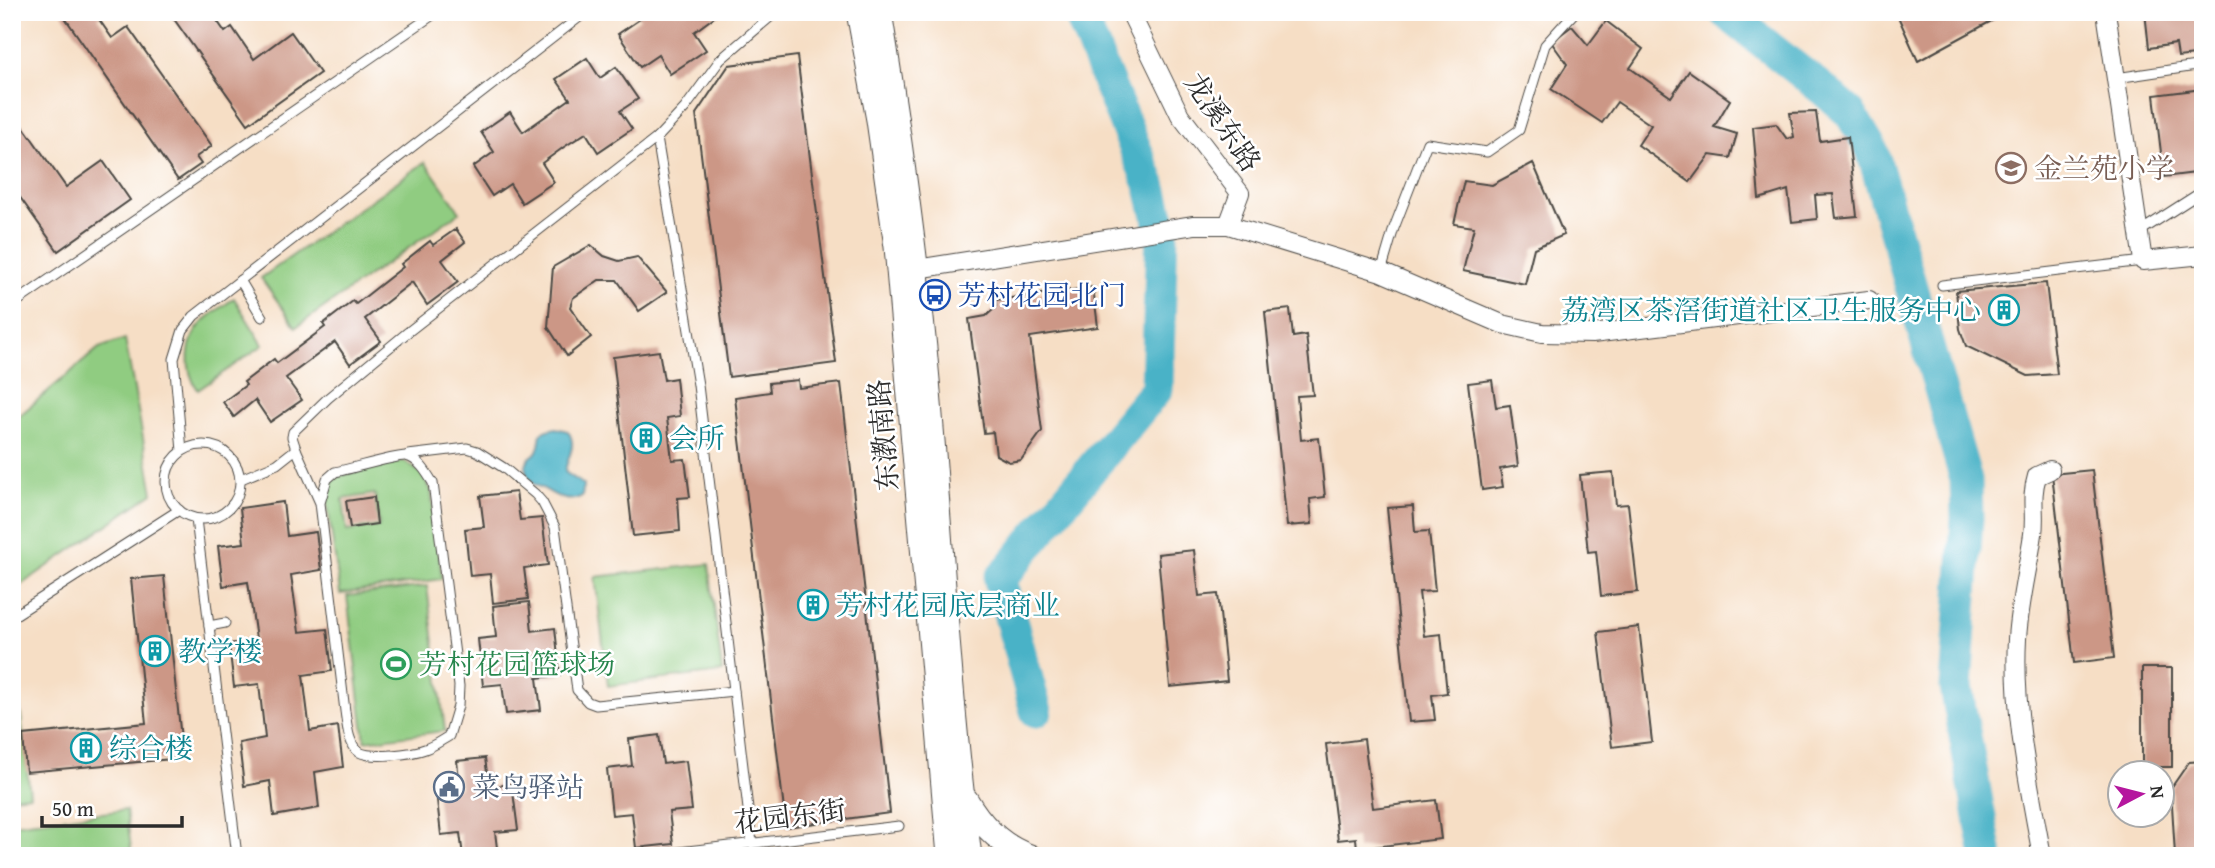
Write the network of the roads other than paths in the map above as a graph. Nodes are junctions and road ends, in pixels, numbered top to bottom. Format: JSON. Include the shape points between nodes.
{"nodes":[{"id":1,"x":437,"y":12,"type":"edge"},
{"id":2,"x":586,"y":12,"type":"edge"},
{"id":3,"x":776,"y":12,"type":"edge"},
{"id":4,"x":858,"y":12,"type":"edge"},
{"id":5,"x":880,"y":12,"type":"edge"},
{"id":6,"x":1130,"y":12,"type":"edge"},
{"id":7,"x":1575,"y":12,"type":"edge"},
{"id":8,"x":2106,"y":12,"type":"edge"},
{"id":9,"x":2203,"y":65,"type":"edge"},
{"id":10,"x":2116,"y":78,"type":"junction"},
{"id":11,"x":657,"y":138,"type":"junction"},
{"id":12,"x":2203,"y":191,"type":"edge"},
{"id":13,"x":1228,"y":225,"type":"junction"},
{"id":14,"x":2139,"y":232,"type":"junction"},
{"id":15,"x":2203,"y":255,"type":"edge"},
{"id":16,"x":2143,"y":261,"type":"junction"},
{"id":17,"x":917,"y":269,"type":"junction"},
{"id":18,"x":1381,"y":272,"type":"junction"},
{"id":19,"x":240,"y":280,"type":"junction"},
{"id":20,"x":1942,"y":285,"type":"dead end"},
{"id":21,"x":1869,"y":300,"type":"dead end"},
{"id":22,"x":12,"y":305,"type":"edge"},
{"id":23,"x":262,"y":317,"type":"dead end"},
{"id":24,"x":296,"y":449,"type":"junction"},
{"id":25,"x":182,"y":451,"type":"junction"},
{"id":26,"x":405,"y":456,"type":"junction"},
{"id":27,"x":2050,"y":470,"type":"dead end"},
{"id":28,"x":241,"y":479,"type":"junction"},
{"id":29,"x":320,"y":503,"type":"junction"},
{"id":30,"x":178,"y":510,"type":"junction"},
{"id":31,"x":196,"y":519,"type":"junction"},
{"id":32,"x":12,"y":617,"type":"edge"},
{"id":33,"x":225,"y":623,"type":"dead end"},
{"id":34,"x":209,"y":626,"type":"junction"},
{"id":35,"x":734,"y":691,"type":"junction"},
{"id":36,"x":963,"y":795,"type":"junction"},
{"id":37,"x":899,"y":826,"type":"dead end"},
{"id":38,"x":752,"y":843,"type":"junction"},
{"id":39,"x":237,"y":856,"type":"edge"},
{"id":40,"x":645,"y":856,"type":"edge"},
{"id":41,"x":949,"y":856,"type":"edge"},
{"id":42,"x":970,"y":856,"type":"edge"},
{"id":43,"x":1030,"y":856,"type":"edge"},
{"id":44,"x":2042,"y":856,"type":"edge"}],
"edges":[{"from":1,"to":22,"type":"lane"},
{"from":2,"to":19,"type":"lane"},
{"from":3,"to":11,"type":"lane","via":[[720,60]]},
{"from":4,"to":41,"type":"street","name":"东漖南路","via":[[896,247]]},
{"from":5,"to":17,"type":"street","name":"东漖南路"},
{"from":6,"to":13,"type":"street","name":"龙溪东路","via":[[1180,115],[1240,193]]},
{"from":7,"to":18,"type":"lane","via":[[1545,45],[1519,130],[1488,152],[1427,143]]},
{"from":8,"to":10,"type":"street"},
{"from":9,"to":10,"type":"lane"},
{"from":10,"to":14,"type":"street"},
{"from":11,"to":24,"type":"lane","via":[[328,398],[293,432]]},
{"from":11,"to":35,"type":"lane","via":[[698,385]]},
{"from":12,"to":14,"type":"lane"},
{"from":13,"to":17,"type":"street","via":[[1194,225]]},
{"from":13,"to":18,"type":"street"},
{"from":14,"to":16,"type":"street"},
{"from":15,"to":16,"type":"street"},
{"from":16,"to":20,"type":"lane"},
{"from":17,"to":36,"type":"street","name":"东漖南路"},
{"from":18,"to":21,"type":"street","via":[[1502,324],[1542,333],[1592,334]]},
{"from":19,"to":23,"type":"lane"},
{"from":19,"to":25,"type":"lane","via":[[194,317],[178,344],[174,359]]},
{"from":24,"to":28,"type":"lane","via":[[277,464]]},
{"from":24,"to":29,"type":"lane"},
{"from":25,"to":28,"type":"lane","via":[[194,446],[219,448],[230,456]]},
{"from":25,"to":30,"type":"lane","via":[[168,469],[166,480],[171,502]]},
{"from":26,"to":29,"type":"lane","via":[[335,472],[327,479]]},
{"from":26,"to":29,"type":"lane","via":[[422,466],[433,483],[459,686],[449,736],[423,750],[370,755],[358,751],[350,740]]},
{"from":26,"to":35,"type":"lane","via":[[477,451],[542,502],[555,527],[577,690],[588,702],[596,705]]},
{"from":27,"to":44,"type":"street","via":[[2036,476],[2032,493],[2035,521],[2017,637],[2021,741]]},
{"from":28,"to":31,"type":"lane","via":[[236,502],[228,511],[208,520]]},
{"from":30,"to":31,"type":"lane"},
{"from":30,"to":32,"type":"lane"},
{"from":31,"to":34,"type":"lane"},
{"from":33,"to":34,"type":"lane"},
{"from":34,"to":39,"type":"lane"},
{"from":35,"to":38,"type":"lane"},
{"from":36,"to":42,"type":"street","name":"东漖南路"},
{"from":36,"to":43,"type":"street","via":[[995,837]]},
{"from":37,"to":38,"type":"lane","name":"花园东街"},
{"from":38,"to":40,"type":"lane","name":"花园东街"}]}
